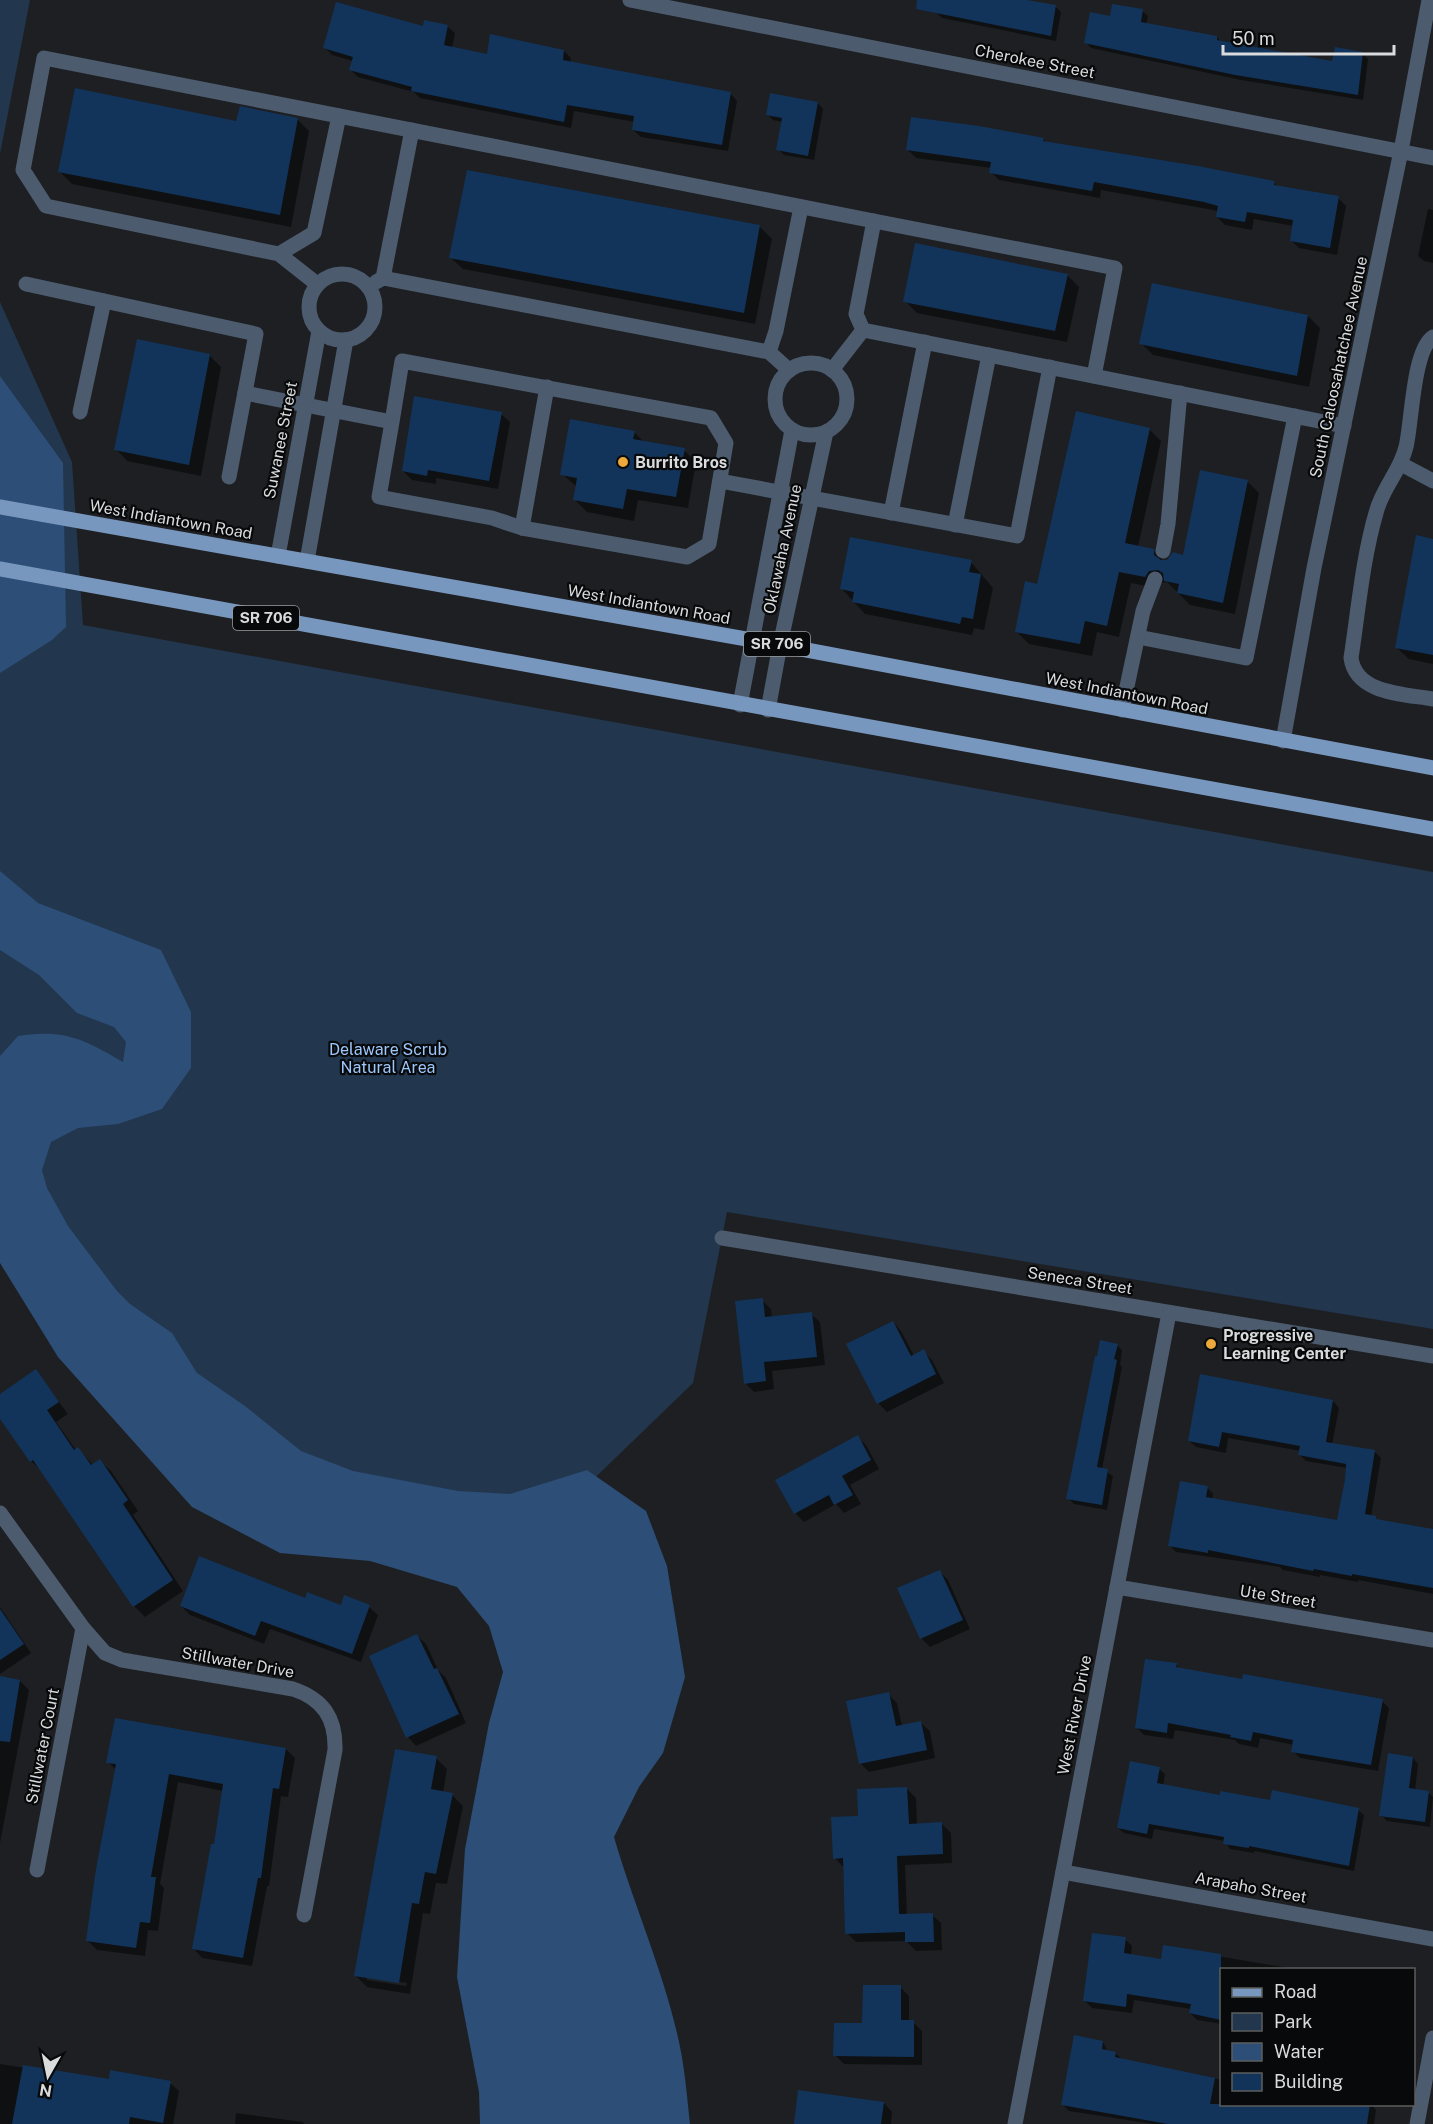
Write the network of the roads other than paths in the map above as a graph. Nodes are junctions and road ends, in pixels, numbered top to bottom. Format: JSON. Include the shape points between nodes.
{"nodes":[{"id":1,"x":630,"y":0,"type":"edge"},
{"id":2,"x":1429,"y":0,"type":"edge"},
{"id":3,"x":339,"y":116,"type":"junction"},
{"id":4,"x":412,"y":130,"type":"junction"},
{"id":5,"x":1401,"y":151,"type":"junction"},
{"id":6,"x":1433,"y":158,"type":"edge"},
{"id":7,"x":801,"y":207,"type":"junction"},
{"id":8,"x":874,"y":221,"type":"junction"},
{"id":9,"x":279,"y":255,"type":"junction"},
{"id":10,"x":383,"y":278,"type":"junction"},
{"id":11,"x":26,"y":284,"type":"dead end"},
{"id":12,"x":317,"y":284,"type":"junction"},
{"id":13,"x":369,"y":287,"type":"junction"},
{"id":14,"x":104,"y":301,"type":"junction"},
{"id":15,"x":863,"y":330,"type":"junction"},
{"id":16,"x":319,"y":331,"type":"junction"},
{"id":17,"x":1433,"y":337,"type":"edge"},
{"id":18,"x":346,"y":340,"type":"junction"},
{"id":19,"x":925,"y":342,"type":"junction"},
{"id":20,"x":769,"y":352,"type":"junction"},
{"id":21,"x":989,"y":355,"type":"junction"},
{"id":22,"x":1050,"y":367,"type":"junction"},
{"id":23,"x":789,"y":370,"type":"junction"},
{"id":24,"x":832,"y":370,"type":"junction"},
{"id":25,"x":1094,"y":376,"type":"junction"},
{"id":26,"x":547,"y":387,"type":"junction"},
{"id":27,"x":244,"y":393,"type":"junction"},
{"id":28,"x":1180,"y":393,"type":"junction"},
{"id":29,"x":305,"y":405,"type":"junction"},
{"id":30,"x":333,"y":411,"type":"junction"},
{"id":31,"x":80,"y":412,"type":"dead end"},
{"id":32,"x":1295,"y":416,"type":"junction"},
{"id":33,"x":392,"y":422,"type":"junction"},
{"id":34,"x":1344,"y":426,"type":"junction"},
{"id":35,"x":792,"y":430,"type":"junction"},
{"id":36,"x":826,"y":432,"type":"junction"},
{"id":37,"x":1401,"y":464,"type":"junction"},
{"id":38,"x":229,"y":477,"type":"dead end"},
{"id":39,"x":720,"y":481,"type":"junction"},
{"id":40,"x":1433,"y":481,"type":"edge"},
{"id":41,"x":781,"y":493,"type":"junction"},
{"id":42,"x":811,"y":498,"type":"junction"},
{"id":43,"x":0,"y":507,"type":"edge"},
{"id":44,"x":891,"y":513,"type":"junction"},
{"id":45,"x":955,"y":525,"type":"junction"},
{"id":46,"x":522,"y":528,"type":"junction"},
{"id":47,"x":1163,"y":551,"type":"dead end"},
{"id":48,"x":278,"y":556,"type":"junction"},
{"id":49,"x":307,"y":561,"type":"junction"},
{"id":50,"x":0,"y":569,"type":"edge"},
{"id":51,"x":1155,"y":579,"type":"dead end"},
{"id":52,"x":1138,"y":637,"type":"junction"},
{"id":53,"x":753,"y":640,"type":"junction"},
{"id":54,"x":780,"y":645,"type":"junction"},
{"id":55,"x":1433,"y":699,"type":"edge"},
{"id":56,"x":741,"y":705,"type":"junction"},
{"id":57,"x":768,"y":710,"type":"junction"},
{"id":58,"x":1122,"y":710,"type":"junction"},
{"id":59,"x":1283,"y":741,"type":"junction"},
{"id":60,"x":1433,"y":768,"type":"edge"},
{"id":61,"x":1433,"y":829,"type":"edge"},
{"id":62,"x":722,"y":1238,"type":"dead end"},
{"id":63,"x":1169,"y":1313,"type":"junction"},
{"id":64,"x":1433,"y":1356,"type":"edge"},
{"id":65,"x":0,"y":1513,"type":"edge"},
{"id":66,"x":1117,"y":1587,"type":"junction"},
{"id":67,"x":83,"y":1628,"type":"junction"},
{"id":68,"x":1433,"y":1640,"type":"edge"},
{"id":69,"x":37,"y":1870,"type":"dead end"},
{"id":70,"x":1063,"y":1872,"type":"junction"},
{"id":71,"x":304,"y":1915,"type":"dead end"},
{"id":72,"x":1433,"y":1939,"type":"edge"},
{"id":73,"x":1433,"y":2038,"type":"edge"},
{"id":74,"x":1015,"y":2124,"type":"edge"},
{"id":75,"x":1417,"y":2124,"type":"edge"}],
"edges":[{"from":1,"to":5,"type":"street","name":"Cherokee Street"},
{"from":2,"to":5,"type":"street","name":"South Caloosahatchee Avenue"},
{"from":3,"to":4,"type":"street"},
{"from":3,"to":9,"type":"street","via":[[314,233]]},
{"from":3,"to":9,"type":"street","via":[[44,58],[23,170],[46,206]]},
{"from":4,"to":7,"type":"street"},
{"from":4,"to":10,"type":"street"},
{"from":5,"to":6,"type":"street","name":"Cherokee Street"},
{"from":5,"to":34,"type":"street","name":"South Caloosahatchee Avenue"},
{"from":7,"to":8,"type":"street"},
{"from":7,"to":20,"type":"street"},
{"from":8,"to":15,"type":"street","via":[[856,314]]},
{"from":8,"to":25,"type":"street","via":[[1115,268]]},
{"from":9,"to":12,"type":"street"},
{"from":10,"to":13,"type":"street"},
{"from":10,"to":20,"type":"street"},
{"from":11,"to":14,"type":"street"},
{"from":12,"to":13,"type":"street","via":[[344,273],[358,277]]},
{"from":12,"to":16,"type":"street","name":"Suwanee Street","via":[[309,308]]},
{"from":13,"to":18,"type":"street","via":[[375,301],[374,316],[367,330]]},
{"from":14,"to":27,"type":"street","via":[[256,334]]},
{"from":14,"to":31,"type":"street"},
{"from":15,"to":19,"type":"street"},
{"from":15,"to":24,"type":"street"},
{"from":16,"to":18,"type":"street","via":[[329,338]]},
{"from":16,"to":29,"type":"street","name":"Suwanee Street"},
{"from":17,"to":37,"type":"street","via":[[1422,350]]},
{"from":18,"to":30,"type":"street"},
{"from":19,"to":21,"type":"street"},
{"from":19,"to":44,"type":"street"},
{"from":20,"to":23,"type":"street"},
{"from":21,"to":22,"type":"street"},
{"from":21,"to":45,"type":"street"},
{"from":22,"to":25,"type":"street"},
{"from":22,"to":45,"type":"street","via":[[1017,536]]},
{"from":23,"to":24,"type":"street","via":[[811,363]]},
{"from":23,"to":35,"type":"street","via":[[781,378],[775,400],[777,412]]},
{"from":24,"to":36,"type":"street","name":"Oklawaha Avenue","via":[[846,390],[847,402],[836,425]]},
{"from":25,"to":28,"type":"street"},
{"from":26,"to":33,"type":"street","via":[[402,361]]},
{"from":26,"to":39,"type":"street","via":[[711,418],[726,444]]},
{"from":26,"to":46,"type":"street"},
{"from":27,"to":29,"type":"street"},
{"from":27,"to":38,"type":"street"},
{"from":28,"to":32,"type":"street"},
{"from":28,"to":47,"type":"street"},
{"from":29,"to":30,"type":"street"},
{"from":29,"to":48,"type":"street","name":"Suwanee Street"},
{"from":30,"to":33,"type":"street"},
{"from":30,"to":49,"type":"street"},
{"from":32,"to":34,"type":"street"},
{"from":32,"to":52,"type":"street","via":[[1246,658]]},
{"from":33,"to":46,"type":"street","via":[[379,497],[492,518]]},
{"from":34,"to":59,"type":"street","name":"South Caloosahatchee Avenue"},
{"from":35,"to":36,"type":"street","via":[[814,435]]},
{"from":35,"to":41,"type":"street","name":"Oklawaha Avenue"},
{"from":36,"to":42,"type":"street","name":"Oklawaha Avenue"},
{"from":37,"to":40,"type":"street"},
{"from":37,"to":55,"type":"street","via":[[1384,487],[1375,514],[1351,658],[1356,676],[1367,684]]},
{"from":39,"to":41,"type":"street"},
{"from":39,"to":46,"type":"street","via":[[709,544],[687,557]]},
{"from":41,"to":42,"type":"street"},
{"from":41,"to":53,"type":"street","name":"Oklawaha Avenue"},
{"from":42,"to":44,"type":"street"},
{"from":42,"to":54,"type":"street","name":"Oklawaha Avenue"},
{"from":43,"to":48,"type":"main road","name":"West Indiantown Road","number":"SR 706"},
{"from":44,"to":45,"type":"street"},
{"from":48,"to":49,"type":"main road","name":"West Indiantown Road","number":"SR 706"},
{"from":49,"to":53,"type":"main road","name":"West Indiantown Road","number":"SR 706"},
{"from":50,"to":56,"type":"main road","number":"SR 706"},
{"from":51,"to":52,"type":"street"},
{"from":52,"to":58,"type":"street"},
{"from":53,"to":54,"type":"main road","name":"West Indiantown Road","number":"SR 706"},
{"from":53,"to":56,"type":"street","name":"Oklawaha Avenue"},
{"from":54,"to":57,"type":"street","name":"Oklawaha Avenue"},
{"from":54,"to":58,"type":"main road","name":"West Indiantown Road","number":"SR 706"},
{"from":56,"to":57,"type":"main road","number":"SR 706"},
{"from":57,"to":61,"type":"main road","number":"SR 706"},
{"from":58,"to":59,"type":"main road","name":"West Indiantown Road","number":"SR 706"},
{"from":59,"to":60,"type":"main road","name":"West Indiantown Road","number":"SR 706"},
{"from":62,"to":63,"type":"street","name":"Seneca Street"},
{"from":63,"to":64,"type":"street","name":"Seneca Street"},
{"from":63,"to":66,"type":"street","name":"West River Drive"},
{"from":65,"to":67,"type":"street","name":"Stillwater Drive"},
{"from":66,"to":68,"type":"street","name":"Ute Street"},
{"from":66,"to":70,"type":"street","name":"West River Drive"},
{"from":67,"to":69,"type":"street","name":"Stillwater Court"},
{"from":67,"to":71,"type":"street","name":"Stillwater Drive","via":[[105,1653],[122,1660],[293,1689],[322,1704],[336,1733],[335,1750]]},
{"from":70,"to":72,"type":"street","name":"Arapaho Street"},
{"from":70,"to":74,"type":"street","name":"West River Drive"},
{"from":73,"to":75,"type":"street"}]}
